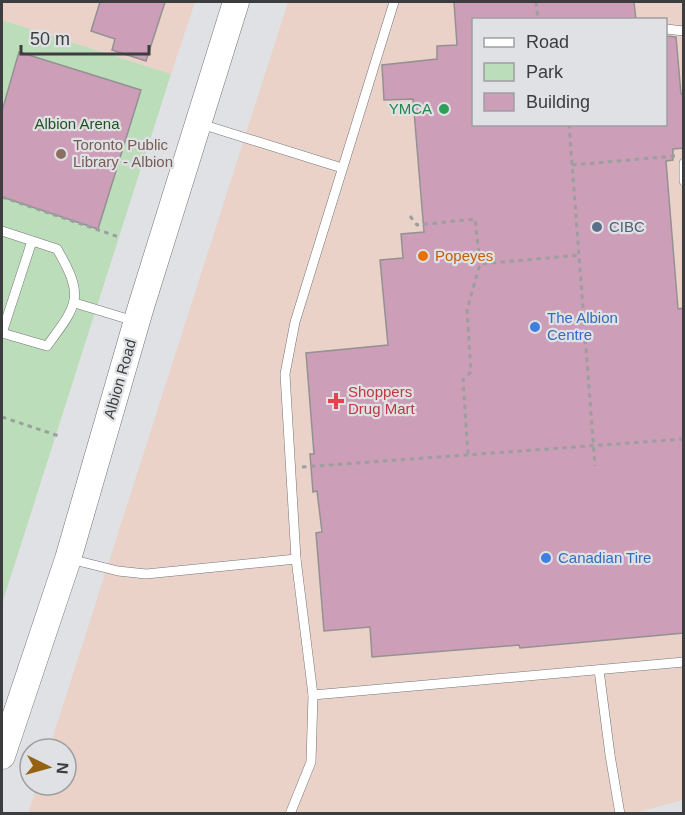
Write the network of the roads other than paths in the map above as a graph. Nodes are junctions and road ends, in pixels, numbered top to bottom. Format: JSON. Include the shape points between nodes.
{"nodes":[{"id":1,"x":236,"y":2,"type":"edge"},
{"id":2,"x":394,"y":2,"type":"edge"},
{"id":3,"x":667,"y":29,"type":"edge"},
{"id":4,"x":684,"y":31,"type":"edge"},
{"id":5,"x":197,"y":122,"type":"junction"},
{"id":6,"x":683,"y":163,"type":"edge"},
{"id":7,"x":342,"y":168,"type":"junction"},
{"id":8,"x":684,"y":181,"type":"edge"},
{"id":9,"x":2,"y":231,"type":"edge"},
{"id":10,"x":32,"y":241,"type":"junction"},
{"id":11,"x":75,"y":303,"type":"junction"},
{"id":12,"x":136,"y":321,"type":"junction"},
{"id":13,"x":2,"y":333,"type":"edge"},
{"id":14,"x":68,"y":559,"type":"junction"},
{"id":15,"x":296,"y":560,"type":"junction"},
{"id":16,"x":684,"y":662,"type":"edge"},
{"id":17,"x":599,"y":670,"type":"junction"},
{"id":18,"x":313,"y":695,"type":"junction"},
{"id":19,"x":2,"y":756,"type":"edge"},
{"id":20,"x":290,"y":813,"type":"edge"},
{"id":21,"x":620,"y":813,"type":"edge"}],
"edges":[{"from":1,"to":5,"type":"main road","name":"Albion Road"},
{"from":2,"to":7,"type":"lane"},
{"from":3,"to":4,"type":"lane"},
{"from":5,"to":7,"type":"lane"},
{"from":5,"to":12,"type":"main road","name":"Albion Road"},
{"from":6,"to":8,"type":"lane"},
{"from":7,"to":15,"type":"lane","via":[[295,322],[285,374]]},
{"from":9,"to":10,"type":"lane"},
{"from":10,"to":11,"type":"lane","via":[[57,249],[75,286]]},
{"from":10,"to":13,"type":"lane"},
{"from":11,"to":12,"type":"lane"},
{"from":11,"to":13,"type":"lane","via":[[47,346]]},
{"from":12,"to":14,"type":"main road","name":"Albion Road"},
{"from":14,"to":15,"type":"lane","via":[[146,574]]},
{"from":14,"to":19,"type":"main road","name":"Albion Road"},
{"from":15,"to":18,"type":"lane"},
{"from":16,"to":17,"type":"lane"},
{"from":17,"to":18,"type":"lane"},
{"from":17,"to":21,"type":"lane"},
{"from":18,"to":20,"type":"lane","via":[[311,762]]}]}
